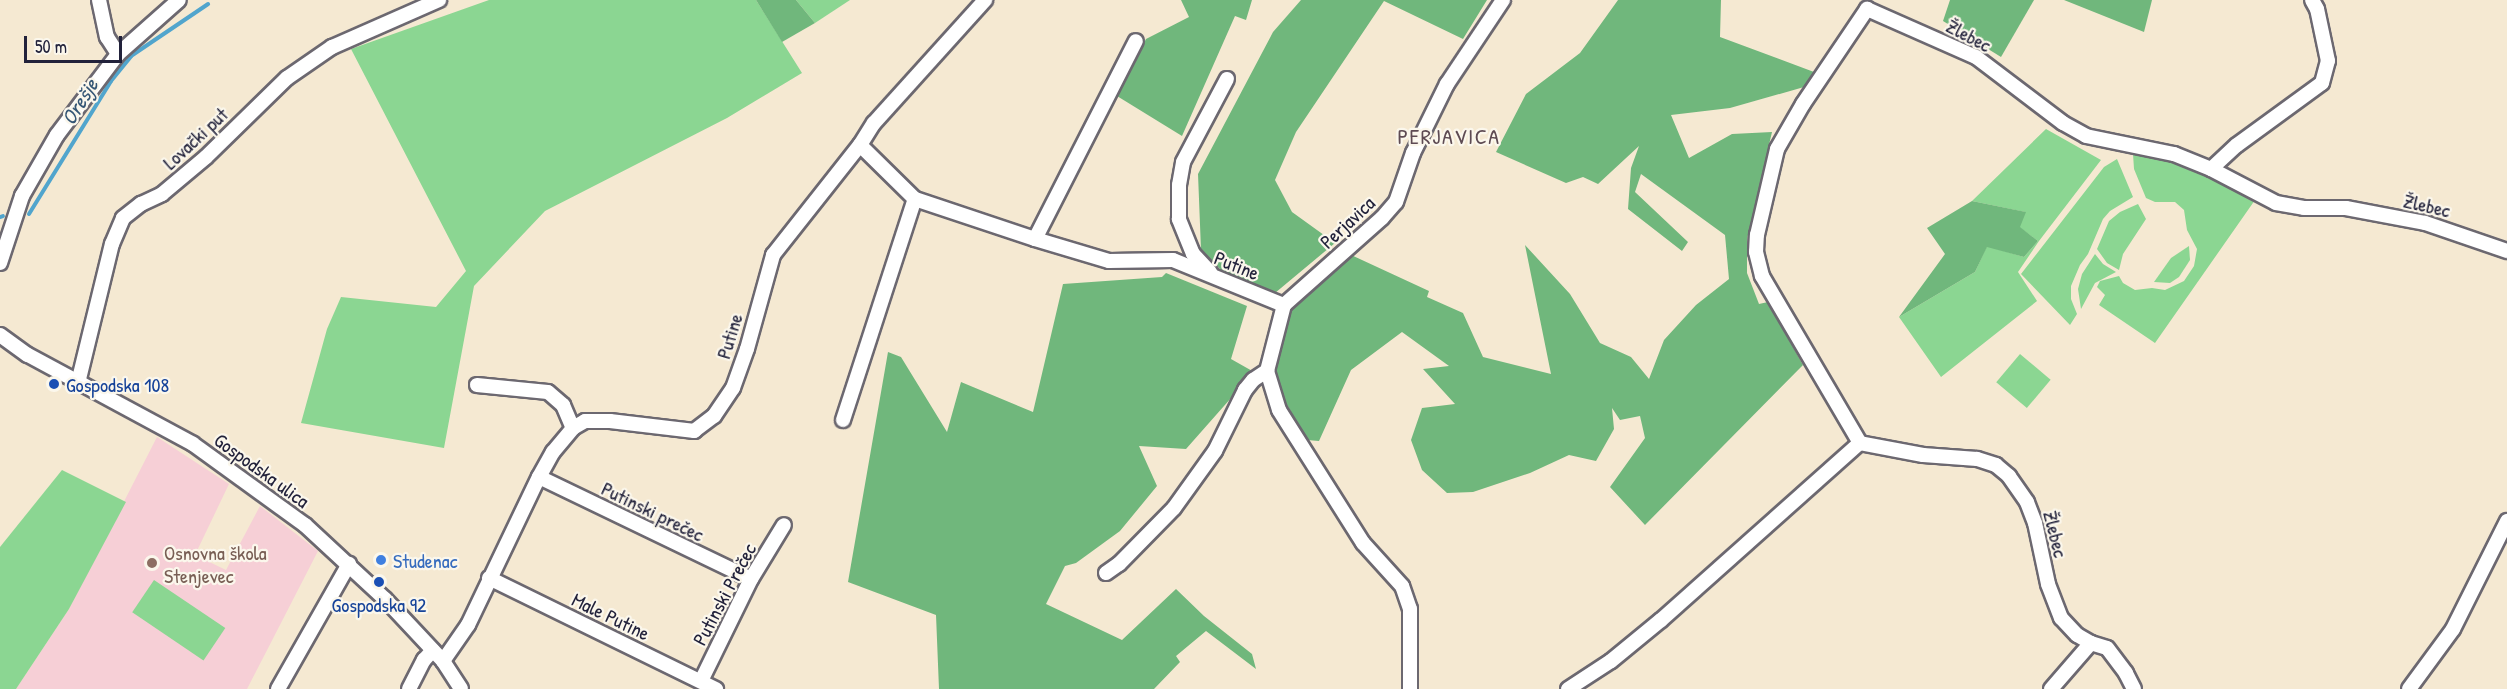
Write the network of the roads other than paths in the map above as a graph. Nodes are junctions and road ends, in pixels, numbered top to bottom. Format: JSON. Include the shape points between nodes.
{"nodes":[{"id":1,"x":99,"y":0,"type":"edge"},
{"id":2,"x":178,"y":0,"type":"edge"},
{"id":3,"x":439,"y":0,"type":"edge"},
{"id":4,"x":985,"y":0,"type":"edge"},
{"id":5,"x":1503,"y":0,"type":"edge"},
{"id":6,"x":2312,"y":0,"type":"edge"},
{"id":7,"x":1136,"y":41,"type":"dead end"},
{"id":8,"x":118,"y":54,"type":"junction"},
{"id":9,"x":1227,"y":79,"type":"dead end"},
{"id":10,"x":860,"y":145,"type":"junction"},
{"id":11,"x":2211,"y":169,"type":"junction"},
{"id":12,"x":915,"y":199,"type":"junction"},
{"id":13,"x":1035,"y":239,"type":"junction"},
{"id":14,"x":2507,"y":251,"type":"edge"},
{"id":15,"x":0,"y":263,"type":"edge"},
{"id":16,"x":1214,"y":276,"type":"junction"},
{"id":17,"x":1284,"y":305,"type":"junction"},
{"id":18,"x":0,"y":335,"type":"edge"},
{"id":19,"x":1267,"y":371,"type":"junction"},
{"id":20,"x":78,"y":383,"type":"junction"},
{"id":21,"x":477,"y":385,"type":"dead end"},
{"id":22,"x":843,"y":420,"type":"dead end"},
{"id":23,"x":573,"y":428,"type":"junction"},
{"id":24,"x":1860,"y":443,"type":"junction"},
{"id":25,"x":539,"y":477,"type":"junction"},
{"id":26,"x":2507,"y":521,"type":"edge"},
{"id":27,"x":784,"y":525,"type":"dead end"},
{"id":28,"x":349,"y":564,"type":"junction"},
{"id":29,"x":1106,"y":573,"type":"dead end"},
{"id":30,"x":489,"y":578,"type":"junction"},
{"id":31,"x":751,"y":579,"type":"junction"},
{"id":32,"x":2091,"y":643,"type":"junction"},
{"id":33,"x":433,"y":650,"type":"junction"},
{"id":34,"x":443,"y":661,"type":"junction"},
{"id":35,"x":701,"y":681,"type":"junction"},
{"id":36,"x":278,"y":689,"type":"edge"},
{"id":37,"x":408,"y":689,"type":"edge"},
{"id":38,"x":461,"y":689,"type":"edge"},
{"id":39,"x":716,"y":689,"type":"edge"},
{"id":40,"x":1410,"y":689,"type":"edge"},
{"id":41,"x":1568,"y":689,"type":"edge"},
{"id":42,"x":2051,"y":689,"type":"edge"},
{"id":43,"x":2134,"y":689,"type":"edge"},
{"id":44,"x":2409,"y":689,"type":"edge"}],
"edges":[{"from":1,"to":8,"type":"street","via":[[107,37]]},
{"from":2,"to":8,"type":"street"},
{"from":3,"to":20,"type":"street","name":"Lovački put","via":[[332,47],[287,78],[206,157],[162,194],[123,218],[112,244]]},
{"from":4,"to":10,"type":"street","name":"Putine","via":[[874,123]]},
{"from":5,"to":17,"type":"street","name":"Perjavica","via":[[1447,84],[1413,153],[1396,202]]},
{"from":6,"to":11,"type":"street","via":[[2328,61],[2322,83],[2237,145]]},
{"from":7,"to":13,"type":"street"},
{"from":8,"to":15,"type":"street","via":[[38,165],[22,196]]},
{"from":9,"to":16,"type":"street","via":[[1183,162],[1179,185],[1179,219],[1193,254]]},
{"from":10,"to":12,"type":"street","name":"Putine"},
{"from":10,"to":23,"type":"street","name":"Putine","via":[[773,255],[733,388],[714,416],[694,431],[610,421],[585,421]]},
{"from":11,"to":14,"type":"street","name":"Žlebec","via":[[2276,202],[2304,208],[2346,208],[2425,222]]},
{"from":11,"to":24,"type":"street","name":"Žlebec","via":[[2174,154],[2076,132],[1976,57],[1867,9],[1784,133],[1774,159],[1756,252],[1762,276]]},
{"from":12,"to":13,"type":"street","name":"Putine"},
{"from":12,"to":22,"type":"street"},
{"from":13,"to":16,"type":"street","name":"Putine","via":[[1109,261],[1173,260]]},
{"from":16,"to":17,"type":"street","name":"Putine"},
{"from":17,"to":19,"type":"street"},
{"from":18,"to":20,"type":"street","name":"Gospodska ulica","via":[[28,356]]},
{"from":19,"to":29,"type":"street","via":[[1245,390],[1215,451],[1174,508]]},
{"from":19,"to":40,"type":"street","via":[[1279,410],[1357,534],[1402,586],[1410,609]]},
{"from":20,"to":28,"type":"street","name":"Gospodska ulica","via":[[193,444],[305,525]]},
{"from":21,"to":23,"type":"street","via":[[548,392],[563,405]]},
{"from":23,"to":25,"type":"street"},
{"from":24,"to":32,"type":"street","name":"Žlebec","via":[[1932,456],[1977,459],[2003,471],[2027,502],[2061,618]]},
{"from":24,"to":41,"type":"street","via":[[1661,620],[1611,661]]},
{"from":25,"to":30,"type":"street"},
{"from":25,"to":31,"type":"street","name":"Putinski prečec"},
{"from":26,"to":44,"type":"street","via":[[2453,629]]},
{"from":27,"to":31,"type":"street","name":"Putinski Prečec"},
{"from":28,"to":33,"type":"street","name":"Gospodska ulica"},
{"from":28,"to":36,"type":"street"},
{"from":30,"to":34,"type":"street","via":[[461,638]]},
{"from":30,"to":35,"type":"street","name":"Male Putine"},
{"from":31,"to":35,"type":"street","name":"Putinski Prečec"},
{"from":32,"to":42,"type":"street"},
{"from":32,"to":43,"type":"street","name":"Žlebec","via":[[2107,648]]},
{"from":33,"to":34,"type":"street","name":"Gospodska ulica"},
{"from":33,"to":37,"type":"street"},
{"from":34,"to":38,"type":"street","name":"Gospodska ulica"},
{"from":35,"to":39,"type":"street","name":"Male Putine"}]}
